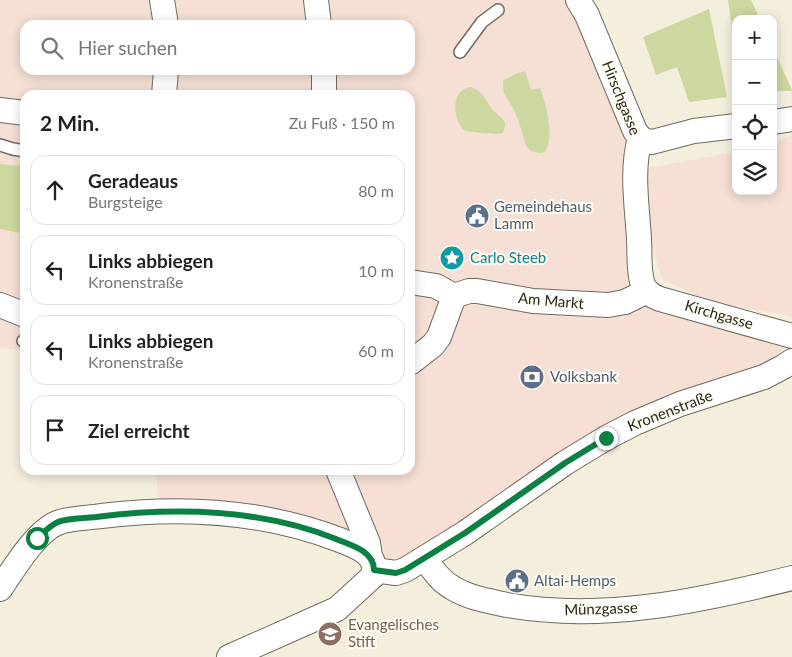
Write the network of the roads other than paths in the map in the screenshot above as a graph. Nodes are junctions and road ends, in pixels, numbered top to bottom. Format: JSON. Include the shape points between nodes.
{"nodes":[{"id":1,"x":162,"y":0,"type":"edge"},
{"id":2,"x":316,"y":0,"type":"edge"},
{"id":3,"x":578,"y":0,"type":"edge"},
{"id":4,"x":498,"y":10,"type":"dead end"},
{"id":5,"x":165,"y":20,"type":"edge"},
{"id":6,"x":318,"y":20,"type":"edge"},
{"id":7,"x":460,"y":52,"type":"dead end"},
{"id":8,"x":166,"y":75,"type":"edge"},
{"id":9,"x":324,"y":75,"type":"edge"},
{"id":10,"x":164,"y":90,"type":"edge"},
{"id":11,"x":324,"y":90,"type":"edge"},
{"id":12,"x":0,"y":110,"type":"edge"},
{"id":13,"x":20,"y":112,"type":"edge"},
{"id":14,"x":792,"y":118,"type":"edge"},
{"id":15,"x":777,"y":121,"type":"edge"},
{"id":16,"x":732,"y":126,"type":"edge"},
{"id":17,"x":640,"y":138,"type":"junction"},
{"id":18,"x":0,"y":145,"type":"edge"},
{"id":19,"x":20,"y":150,"type":"edge"},
{"id":20,"x":415,"y":283,"type":"edge"},
{"id":21,"x":647,"y":291,"type":"junction"},
{"id":22,"x":454,"y":296,"type":"junction"},
{"id":23,"x":0,"y":305,"type":"edge"},
{"id":24,"x":20,"y":313,"type":"edge"},
{"id":25,"x":792,"y":336,"type":"edge"},
{"id":26,"x":415,"y":359,"type":"edge"},
{"id":27,"x":792,"y":361,"type":"edge"},
{"id":28,"x":340,"y":475,"type":"edge"},
{"id":29,"x":425,"y":558,"type":"junction"},
{"id":30,"x":372,"y":563,"type":"junction"},
{"id":31,"x":792,"y":578,"type":"edge"},
{"id":32,"x":0,"y":589,"type":"edge"},
{"id":33,"x":229,"y":657,"type":"edge"}],
"edges":[{"from":1,"to":5,"type":"street"},
{"from":2,"to":6,"type":"street"},
{"from":3,"to":17,"type":"street","name":"Hirschgasse"},
{"from":4,"to":7,"type":"lane","via":[[482,22]]},
{"from":8,"to":10,"type":"street"},
{"from":9,"to":11,"type":"street"},
{"from":12,"to":13,"type":"street"},
{"from":14,"to":15,"type":"street"},
{"from":16,"to":17,"type":"street","via":[[694,131],[657,142],[645,142]]},
{"from":17,"to":21,"type":"street","name":"Hirschgasse","via":[[635,156],[635,178],[641,275]]},
{"from":18,"to":19,"type":"lane"},
{"from":20,"to":22,"type":"street","via":[[436,286]]},
{"from":21,"to":22,"type":"street","name":"Am Markt","via":[[625,302],[608,305],[533,301],[477,291]]},
{"from":21,"to":25,"type":"street","name":"Kirchgasse","via":[[660,299]]},
{"from":22,"to":26,"type":"street","via":[[439,337]]},
{"from":23,"to":24,"type":"street"},
{"from":27,"to":29,"type":"street","name":"Kronenstraße","via":[[764,377],[680,404],[606,438]]},
{"from":28,"to":30,"type":"street","via":[[368,543]]},
{"from":29,"to":30,"type":"street","name":"Kronenstraße","via":[[400,572]]},
{"from":29,"to":31,"type":"street","name":"Münzgasse","via":[[442,580],[460,592],[520,607],[576,612],[672,603]]},
{"from":30,"to":32,"type":"street","via":[[347,543],[318,531],[271,519],[226,513],[114,515],[58,522],[37,538]]},
{"from":30,"to":33,"type":"street","via":[[369,581],[336,609]]}]}
